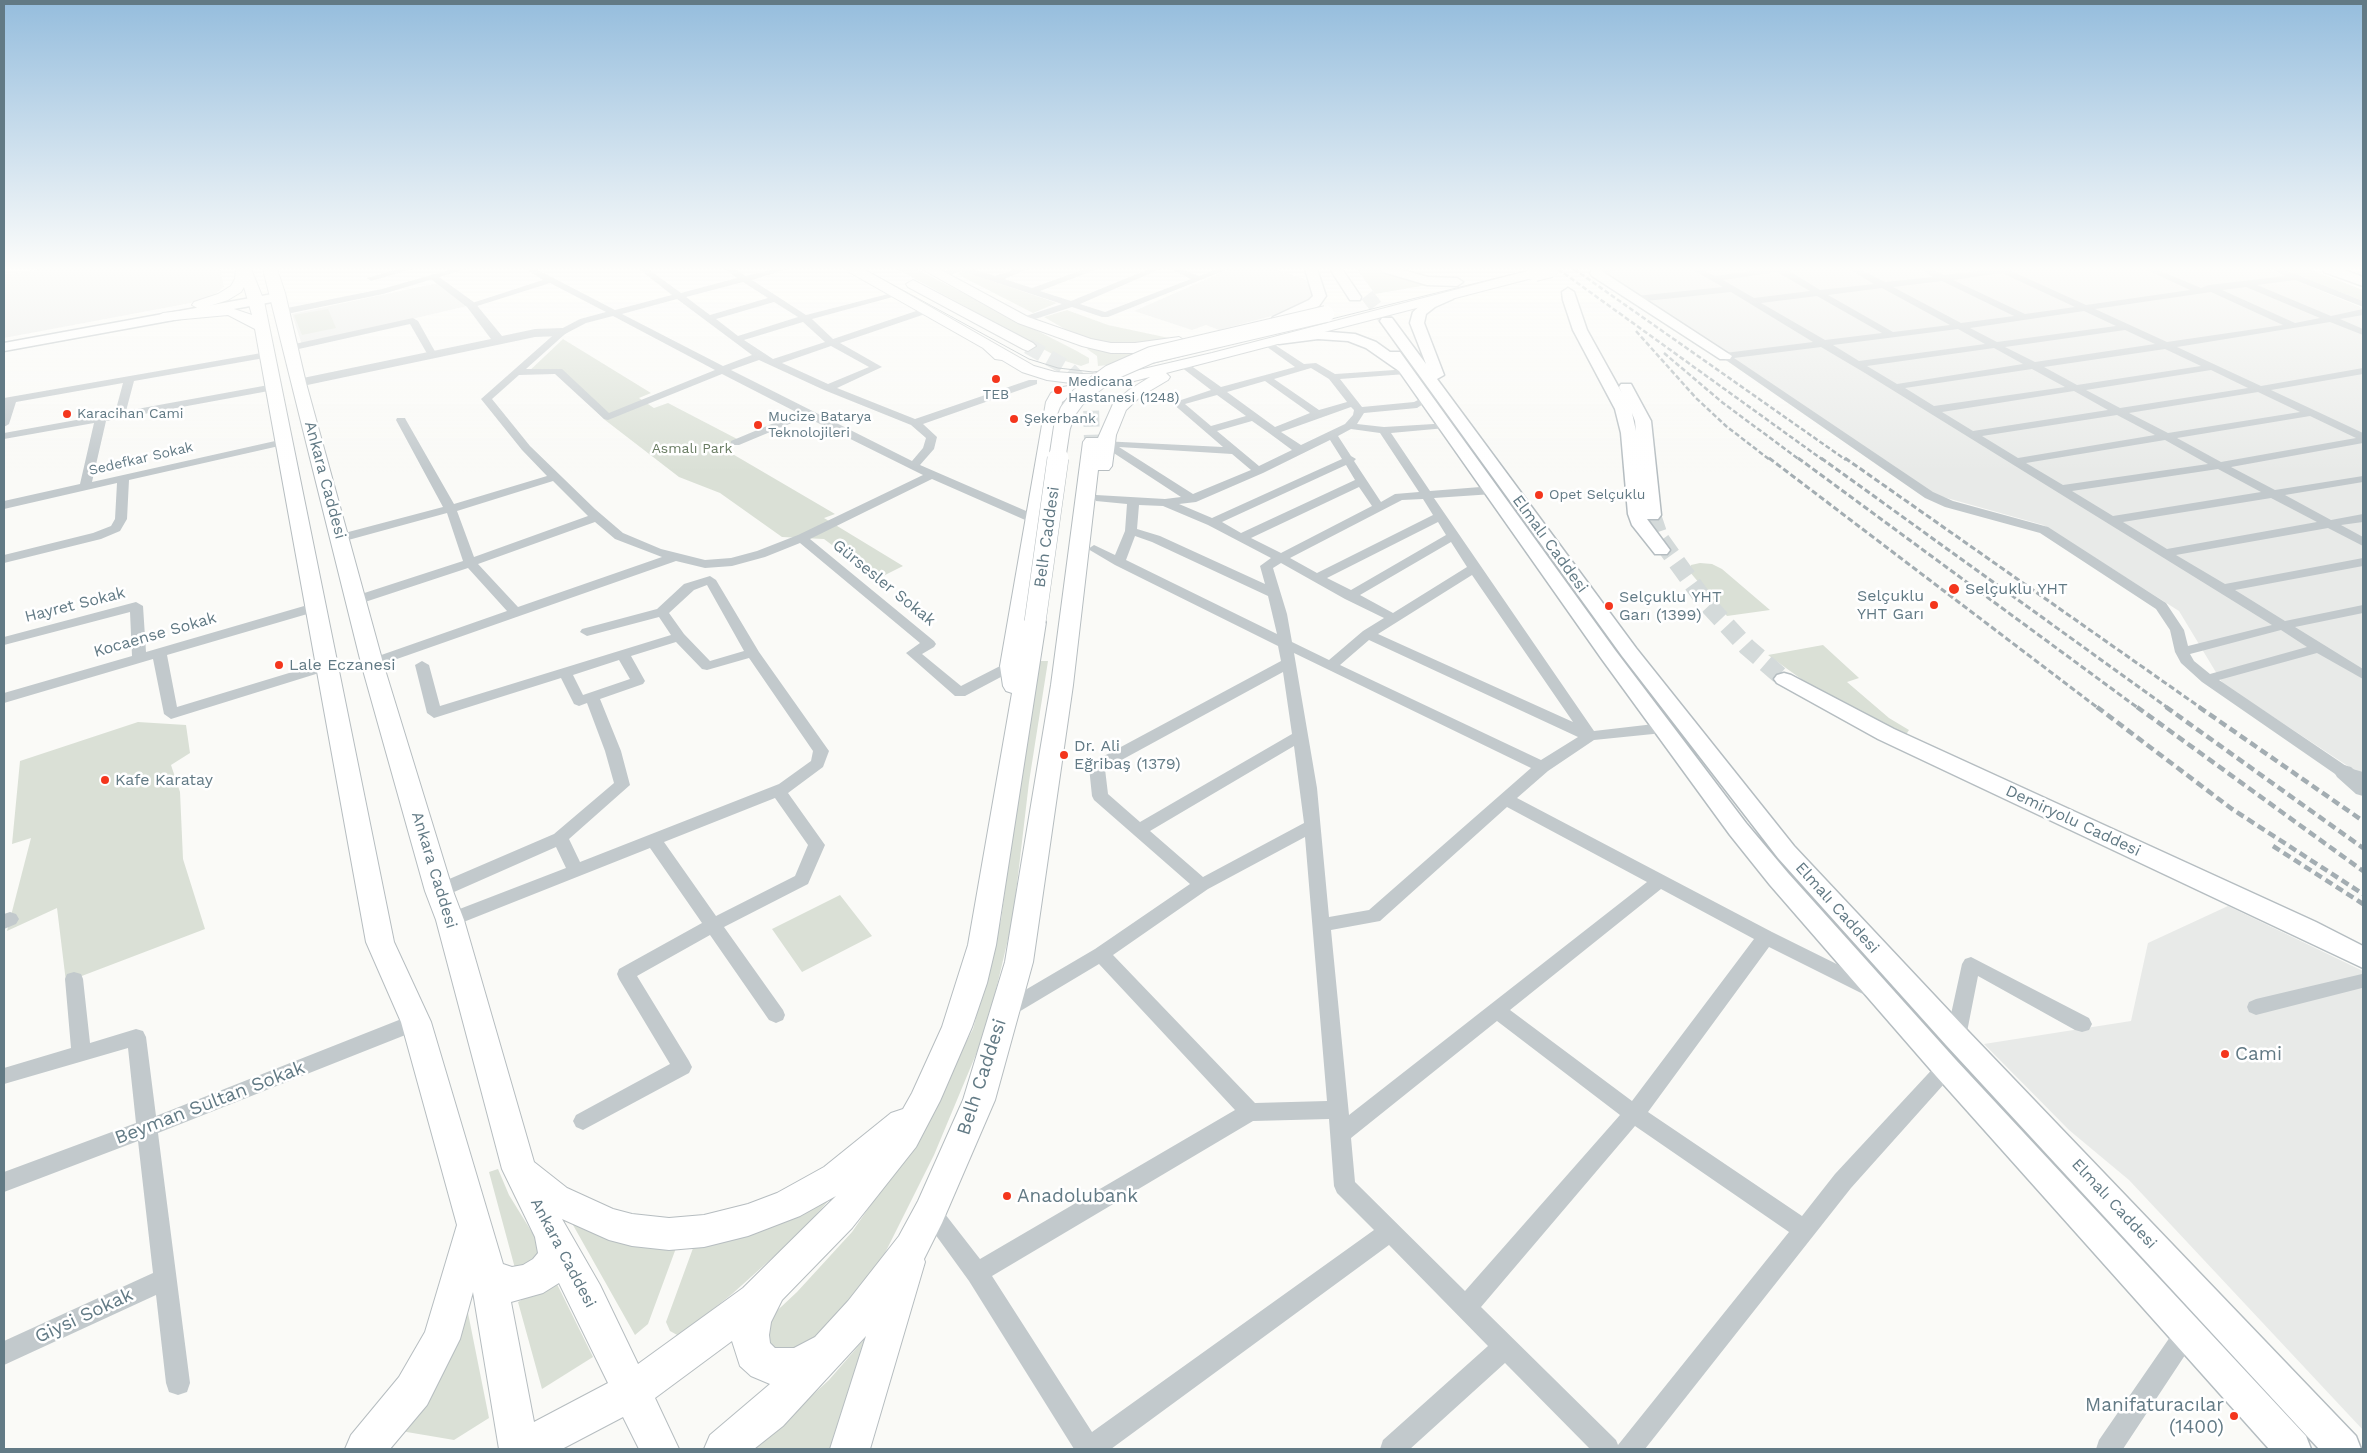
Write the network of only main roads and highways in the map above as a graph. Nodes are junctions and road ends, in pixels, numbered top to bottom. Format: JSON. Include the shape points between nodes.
{"nodes":[{"id":1,"x":40,"y":337,"type":"edge"},
{"id":2,"x":55,"y":337,"type":"edge"},
{"id":3,"x":264,"y":337,"type":"edge"},
{"id":4,"x":285,"y":337,"type":"edge"},
{"id":5,"x":973,"y":337,"type":"edge"},
{"id":6,"x":1011,"y":337,"type":"edge"},
{"id":7,"x":1048,"y":337,"type":"edge"},
{"id":8,"x":1070,"y":337,"type":"edge"},
{"id":9,"x":1205,"y":337,"type":"edge"},
{"id":10,"x":1230,"y":337,"type":"edge"},
{"id":11,"x":1287,"y":337,"type":"edge"},
{"id":12,"x":1305,"y":337,"type":"edge"},
{"id":13,"x":1347,"y":337,"type":"edge"},
{"id":14,"x":1381,"y":337,"type":"tunnel mouth"},
{"id":15,"x":1385,"y":337,"type":"tunnel mouth"},
{"id":16,"x":1420,"y":337,"type":"edge"},
{"id":17,"x":1584,"y":337,"type":"edge"},
{"id":18,"x":1595,"y":337,"type":"edge"},
{"id":19,"x":1695,"y":337,"type":"edge"},
{"id":20,"x":1266,"y":342,"type":"junction"},
{"id":21,"x":4,"y":343,"type":"edge"},
{"id":22,"x":988,"y":346,"type":"junction"},
{"id":23,"x":1028,"y":346,"type":"tunnel mouth"},
{"id":24,"x":4,"y":347,"type":"edge"},
{"id":25,"x":1725,"y":356,"type":"road end"},
{"id":26,"x":1215,"y":357,"type":"junction"},
{"id":27,"x":1093,"y":369,"type":"junction"},
{"id":28,"x":1406,"y":371,"type":"junction"},
{"id":29,"x":1436,"y":399,"type":"junction"},
{"id":30,"x":1119,"y":408,"type":"junction"},
{"id":31,"x":1052,"y":415,"type":"junction"},
{"id":32,"x":1099,"y":442,"type":"junction"},
{"id":33,"x":1652,"y":515,"type":"tunnel mouth"},
{"id":34,"x":1661,"y":550,"type":"dead end"},
{"id":35,"x":1784,"y":679,"type":"tunnel mouth"},
{"id":36,"x":1062,"y":684,"type":"junction"},
{"id":37,"x":1021,"y":704,"type":"junction"},
{"id":38,"x":2363,"y":970,"type":"edge"},
{"id":39,"x":924,"y":1100,"type":"junction"},
{"id":40,"x":519,"y":1169,"type":"junction"},
{"id":41,"x":475,"y":1226,"type":"junction"},
{"id":42,"x":552,"y":1236,"type":"junction"},
{"id":43,"x":911,"y":1248,"type":"junction"},
{"id":44,"x":488,"y":1275,"type":"junction"},
{"id":45,"x":775,"y":1281,"type":"junction"},
{"id":46,"x":836,"y":1343,"type":"junction"},
{"id":47,"x":633,"y":1390,"type":"junction"},
{"id":48,"x":365,"y":1449,"type":"edge"},
{"id":49,"x":520,"y":1449,"type":"edge"},
{"id":50,"x":659,"y":1449,"type":"edge"},
{"id":51,"x":724,"y":1449,"type":"edge"},
{"id":52,"x":850,"y":1449,"type":"edge"},
{"id":53,"x":2293,"y":1449,"type":"edge"},
{"id":54,"x":2343,"y":1449,"type":"edge"}],
"edges":[{"from":1,"to":21,"type":"main road"},
{"from":2,"to":24,"type":"main road"},
{"from":3,"to":41,"type":"main road","name":"Ankara Caddesi","via":[[380,942],[416,1022]]},
{"from":4,"to":40,"type":"main road","name":"Ankara Caddesi","via":[[372,663],[450,920]]},
{"from":5,"to":22,"type":"main road"},
{"from":6,"to":23,"type":"main road"},
{"from":7,"to":27,"type":"main road"},
{"from":8,"to":9,"type":"main road","via":[[1092,345],[1135,348]]},
{"from":10,"to":27,"type":"main road","bridge":true,"via":[[1163,352],[1128,364]]},
{"from":11,"to":20,"type":"main road"},
{"from":12,"to":20,"type":"main road"},
{"from":13,"to":28,"type":"main road","via":[[1376,348]]},
{"from":14,"to":28,"type":"main road","name":"Elmalı Caddesi"},
{"from":15,"to":29,"type":"main road","name":"Elmalı Caddesi"},
{"from":16,"to":29,"type":"main road"},
{"from":17,"to":34,"type":"main road","via":[[1623,409],[1629,433],[1636,514]]},
{"from":18,"to":33,"type":"main road","via":[[1640,413]]},
{"from":19,"to":25,"type":"main road"},
{"from":20,"to":26,"type":"main road"},
{"from":22,"to":26,"type":"main road","via":[[1028,369],[1071,379],[1137,376]]},
{"from":22,"to":27,"type":"main road","via":[[1052,372]]},
{"from":22,"to":31,"type":"main road","via":[[1044,393]]},
{"from":26,"to":30,"type":"main road","via":[[1143,387]]},
{"from":27,"to":37,"type":"main road","name":"Belh Caddesi","bridge":true,"via":[[1062,427]]},
{"from":28,"to":29,"type":"main road","name":"Elmalı Caddesi"},
{"from":29,"to":53,"type":"main road","name":"Elmalı Caddesi","via":[[1446,425],[1608,654],[1779,879],[1946,1068]]},
{"from":29,"to":54,"type":"main road","name":"Elmalı Caddesi","via":[[1786,852]]},
{"from":30,"to":31,"type":"main road","via":[[1120,398],[1116,393],[1099,388],[1081,388],[1057,397]]},
{"from":30,"to":32,"type":"main road","name":"Belh Caddesi"},
{"from":31,"to":37,"type":"main road","name":"Belh Caddesi","via":[[1012,666]]},
{"from":32,"to":36,"type":"main road","name":"Belh Caddesi"},
{"from":32,"to":36,"type":"main road","name":"Belh Caddesi","via":[[1100,498],[1086,620],[1076,654]]},
{"from":35,"to":38,"type":"main road","name":"Demiryolu Caddesi","via":[[1886,734],[2307,929]]},
{"from":36,"to":43,"type":"main road","name":"Belh Caddesi","via":[[1019,962],[979,1100]]},
{"from":37,"to":39,"type":"main road","name":"Belh Caddesi","via":[[982,945],[957,1028]]},
{"from":39,"to":40,"type":"main road","via":[[836,1178],[788,1205],[748,1220],[704,1231],[669,1234],[609,1224],[555,1199]]},
{"from":39,"to":45,"type":"main road","name":"Belh Caddesi","via":[[904,1137],[840,1217]]},
{"from":40,"to":42,"type":"main road","name":"Ankara Caddesi"},
{"from":41,"to":44,"type":"main road","name":"Ankara Caddesi"},
{"from":41,"to":48,"type":"main road","via":[[441,1339],[413,1391]]},
{"from":42,"to":44,"type":"main road","via":[[556,1257],[546,1271],[530,1281],[512,1285]]},
{"from":42,"to":47,"type":"main road","name":"Ankara Caddesi"},
{"from":43,"to":46,"type":"main road","name":"Belh Caddesi"},
{"from":43,"to":52,"type":"main road"},
{"from":44,"to":49,"type":"main road","name":"Ankara Caddesi"},
{"from":45,"to":46,"type":"main road","via":[[752,1317],[753,1353],[764,1363],[780,1368],[797,1366]]},
{"from":45,"to":47,"type":"main road","name":"Belh Caddesi","via":[[756,1301]]},
{"from":46,"to":51,"type":"main road","name":"Belh Caddesi","via":[[769,1412]]},
{"from":47,"to":49,"type":"main road","name":"Belh Caddesi"},
{"from":47,"to":50,"type":"main road","name":"Ankara Caddesi"}]}
